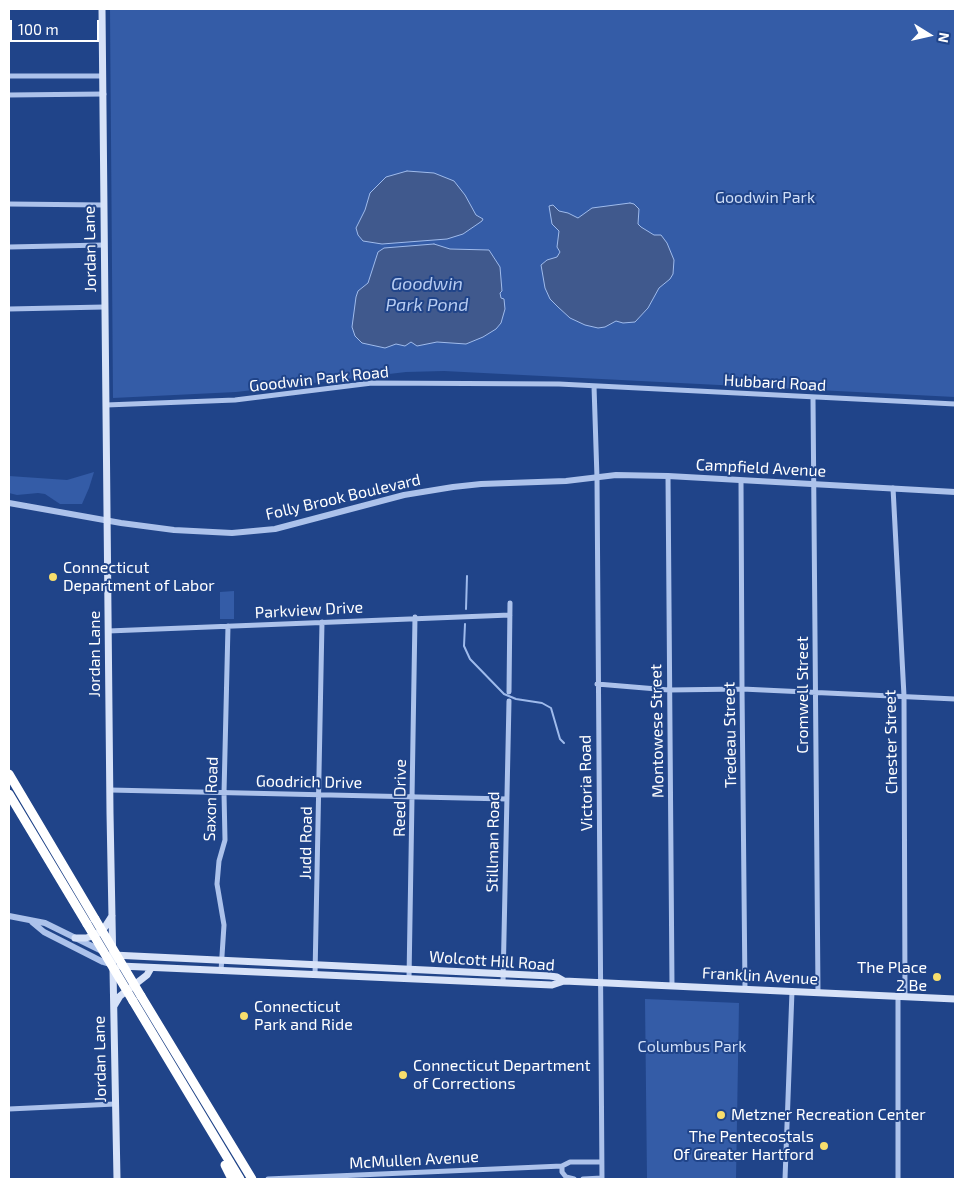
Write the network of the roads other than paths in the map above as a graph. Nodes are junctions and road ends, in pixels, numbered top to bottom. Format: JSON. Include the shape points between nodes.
{"nodes":[{"id":1,"x":102,"y":9,"type":"edge"},
{"id":2,"x":9,"y":76,"type":"edge"},
{"id":3,"x":103,"y":76,"type":"junction"},
{"id":4,"x":104,"y":94,"type":"junction"},
{"id":5,"x":9,"y":95,"type":"edge"},
{"id":6,"x":9,"y":204,"type":"edge"},
{"id":7,"x":103,"y":205,"type":"junction"},
{"id":8,"x":103,"y":245,"type":"junction"},
{"id":9,"x":9,"y":247,"type":"edge"},
{"id":10,"x":104,"y":308,"type":"junction"},
{"id":11,"x":9,"y":309,"type":"edge"},
{"id":12,"x":594,"y":386,"type":"junction"},
{"id":13,"x":813,"y":398,"type":"junction"},
{"id":14,"x":955,"y":404,"type":"edge"},
{"id":15,"x":106,"y":406,"type":"junction"},
{"id":16,"x":668,"y":476,"type":"junction"},
{"id":17,"x":597,"y":478,"type":"junction"},
{"id":18,"x":566,"y":481,"type":"joint"},
{"id":19,"x":742,"y":481,"type":"junction"},
{"id":20,"x":814,"y":485,"type":"junction"},
{"id":21,"x":892,"y":488,"type":"junction"},
{"id":22,"x":955,"y":492,"type":"edge"},
{"id":23,"x":9,"y":503,"type":"edge"},
{"id":24,"x":107,"y":520,"type":"junction"},
{"id":25,"x":510,"y":603,"type":"dead end"},
{"id":26,"x":510,"y":614,"type":"junction"},
{"id":27,"x":415,"y":617,"type":"junction"},
{"id":28,"x":322,"y":622,"type":"junction"},
{"id":29,"x":228,"y":626,"type":"junction"},
{"id":30,"x":108,"y":631,"type":"junction"},
{"id":31,"x":597,"y":684,"type":"junction"},
{"id":32,"x":742,"y":689,"type":"junction"},
{"id":33,"x":669,"y":690,"type":"junction"},
{"id":34,"x":508,"y":692,"type":"dead end"},
{"id":35,"x":815,"y":693,"type":"junction"},
{"id":36,"x":904,"y":696,"type":"junction"},
{"id":37,"x":955,"y":699,"type":"edge"},
{"id":38,"x":509,"y":701,"type":"dead end"},
{"id":39,"x":9,"y":774,"type":"edge"},
{"id":40,"x":110,"y":790,"type":"junction"},
{"id":41,"x":224,"y":793,"type":"junction"},
{"id":42,"x":9,"y":794,"type":"edge"},
{"id":43,"x":319,"y":794,"type":"junction"},
{"id":44,"x":412,"y":797,"type":"junction"},
{"id":45,"x":507,"y":799,"type":"junction"},
{"id":46,"x":112,"y":915,"type":"junction"},
{"id":47,"x":9,"y":916,"type":"edge"},
{"id":48,"x":31,"y":921,"type":"junction"},
{"id":49,"x":91,"y":921,"type":"junction"},
{"id":50,"x":56,"y":929,"type":"junction"},
{"id":51,"x":52,"y":937,"type":"junction"},
{"id":52,"x":75,"y":938,"type":"junction"},
{"id":53,"x":113,"y":955,"type":"junction"},
{"id":54,"x":222,"y":961,"type":"junction"},
{"id":55,"x":113,"y":965,"type":"junction"},
{"id":56,"x":315,"y":965,"type":"junction"},
{"id":57,"x":151,"y":968,"type":"junction"},
{"id":58,"x":410,"y":969,"type":"junction"},
{"id":59,"x":221,"y":971,"type":"junction"},
{"id":60,"x":503,"y":974,"type":"junction"},
{"id":61,"x":315,"y":975,"type":"junction"},
{"id":62,"x":409,"y":979,"type":"junction"},
{"id":63,"x":564,"y":981,"type":"junction"},
{"id":64,"x":503,"y":983,"type":"junction"},
{"id":65,"x":600,"y":983,"type":"junction"},
{"id":66,"x":672,"y":986,"type":"junction"},
{"id":67,"x":745,"y":989,"type":"junction"},
{"id":68,"x":792,"y":991,"type":"junction"},
{"id":69,"x":818,"y":992,"type":"junction"},
{"id":70,"x":902,"y":996,"type":"junction"},
{"id":71,"x":137,"y":999,"type":"junction"},
{"id":72,"x":955,"y":999,"type":"edge"},
{"id":73,"x":113,"y":1008,"type":"junction"},
{"id":74,"x":115,"y":1104,"type":"junction"},
{"id":75,"x":9,"y":1109,"type":"edge"},
{"id":76,"x":601,"y":1162,"type":"junction"},
{"id":77,"x":562,"y":1166,"type":"junction"},
{"id":78,"x":250,"y":1177,"type":"edge"},
{"id":79,"x":235,"y":1178,"type":"edge"},
{"id":80,"x":117,"y":1179,"type":"edge"},
{"id":81,"x":268,"y":1179,"type":"edge"},
{"id":82,"x":574,"y":1179,"type":"edge"},
{"id":83,"x":583,"y":1179,"type":"edge"},
{"id":84,"x":602,"y":1179,"type":"edge"},
{"id":85,"x":785,"y":1179,"type":"edge"},
{"id":86,"x":898,"y":1179,"type":"edge"}],
"edges":[{"from":1,"to":3,"type":"main road","name":"Jordan Lane"},
{"from":2,"to":3,"type":"street"},
{"from":3,"to":4,"type":"main road","name":"Jordan Lane"},
{"from":4,"to":5,"type":"street"},
{"from":4,"to":7,"type":"main road","name":"Jordan Lane"},
{"from":6,"to":7,"type":"street"},
{"from":7,"to":8,"type":"main road","name":"Jordan Lane"},
{"from":8,"to":9,"type":"street"},
{"from":8,"to":10,"type":"main road","name":"Jordan Lane"},
{"from":10,"to":11,"type":"street"},
{"from":10,"to":15,"type":"main road","name":"Jordan Lane"},
{"from":12,"to":13,"type":"street","name":"Hubbard Road"},
{"from":12,"to":15,"type":"street","name":"Goodwin Park Road","via":[[372,383],[235,400]]},
{"from":12,"to":17,"type":"street","name":"Victoria Road"},
{"from":13,"to":14,"type":"street","name":"Hubbard Road"},
{"from":13,"to":20,"type":"street","name":"Cromwell Street"},
{"from":15,"to":24,"type":"main road","name":"Jordan Lane"},
{"from":16,"to":17,"type":"street","name":"Campfield Avenue"},
{"from":16,"to":19,"type":"street","name":"Campfield Avenue"},
{"from":16,"to":33,"type":"street","name":"Montowese Street"},
{"from":17,"to":18,"type":"street","name":"Campfield Avenue"},
{"from":17,"to":31,"type":"street","name":"Victoria Road"},
{"from":18,"to":24,"type":"street","name":"Folly Brook Boulevard","via":[[446,488],[404,495],[275,529],[232,533],[174,530]]},
{"from":19,"to":20,"type":"street","name":"Campfield Avenue"},
{"from":19,"to":32,"type":"street","name":"Tredeau Street"},
{"from":20,"to":21,"type":"street","name":"Campfield Avenue"},
{"from":20,"to":35,"type":"street","name":"Cromwell Street"},
{"from":21,"to":22,"type":"street","name":"Campfield Avenue"},
{"from":21,"to":36,"type":"street","name":"Chester Street"},
{"from":23,"to":24,"type":"street","name":"Folly Brook Boulevard"},
{"from":24,"to":30,"type":"main road","name":"Jordan Lane"},
{"from":25,"to":26,"type":"street"},
{"from":26,"to":27,"type":"street","name":"Parkview Drive"},
{"from":26,"to":34,"type":"street"},
{"from":27,"to":28,"type":"street","name":"Parkview Drive"},
{"from":27,"to":44,"type":"street","name":"Reed Drive"},
{"from":28,"to":29,"type":"street","name":"Parkview Drive"},
{"from":28,"to":43,"type":"street","name":"Judd Road"},
{"from":29,"to":30,"type":"street","name":"Parkview Drive"},
{"from":29,"to":41,"type":"street","name":"Saxon Road"},
{"from":30,"to":40,"type":"main road","name":"Jordan Lane"},
{"from":31,"to":33,"type":"street"},
{"from":31,"to":65,"type":"street","name":"Victoria Road"},
{"from":32,"to":33,"type":"street"},
{"from":32,"to":35,"type":"street"},
{"from":32,"to":67,"type":"street","name":"Tredeau Street"},
{"from":33,"to":66,"type":"street","name":"Montowese Street"},
{"from":35,"to":36,"type":"street"},
{"from":35,"to":69,"type":"street","name":"Cromwell Street"},
{"from":36,"to":37,"type":"street"},
{"from":36,"to":70,"type":"street","name":"Chester Street"},
{"from":38,"to":45,"type":"street","name":"Stillman Road"},
{"from":39,"to":49,"type":"highway"},
{"from":40,"to":41,"type":"street","name":"Goodrich Drive"},
{"from":40,"to":46,"type":"main road","name":"Jordan Lane"},
{"from":41,"to":43,"type":"street","name":"Goodrich Drive"},
{"from":41,"to":54,"type":"street","name":"Saxon Road","via":[[225,840],[217,884],[224,925]]},
{"from":42,"to":49,"type":"highway"},
{"from":43,"to":44,"type":"street","name":"Goodrich Drive"},
{"from":43,"to":56,"type":"street","name":"Judd Road"},
{"from":44,"to":45,"type":"street","name":"Goodrich Drive"},
{"from":44,"to":58,"type":"street","name":"Reed Drive"},
{"from":45,"to":60,"type":"street","name":"Stillman Road"},
{"from":46,"to":52,"type":"main road","via":[[98,934]]},
{"from":46,"to":53,"type":"main road","name":"Jordan Lane"},
{"from":47,"to":48,"type":"street","name":"Wolcott Hill Road"},
{"from":48,"to":50,"type":"street","name":"Wolcott Hill Road"},
{"from":48,"to":51,"type":"street","name":"Wolcott Hill Road"},
{"from":49,"to":71,"type":"highway","bridge":true},
{"from":50,"to":51,"type":"street"},
{"from":50,"to":52,"type":"street","name":"Wolcott Hill Road"},
{"from":51,"to":55,"type":"street","name":"Wolcott Hill Road"},
{"from":52,"to":53,"type":"street","name":"Wolcott Hill Road"},
{"from":53,"to":54,"type":"main road","name":"Wolcott Hill Road"},
{"from":53,"to":55,"type":"main road","name":"Jordan Lane"},
{"from":54,"to":56,"type":"main road","name":"Wolcott Hill Road"},
{"from":54,"to":59,"type":"street","name":"Saxon Road"},
{"from":55,"to":57,"type":"main road","name":"Wolcott Hill Road"},
{"from":55,"to":73,"type":"main road","name":"Jordan Lane"},
{"from":56,"to":58,"type":"main road","name":"Wolcott Hill Road"},
{"from":56,"to":61,"type":"street","name":"Judd Road"},
{"from":57,"to":59,"type":"main road","name":"Wolcott Hill Road"},
{"from":57,"to":73,"type":"main road","via":[[119,998]]},
{"from":58,"to":60,"type":"main road","name":"Wolcott Hill Road"},
{"from":58,"to":62,"type":"street","name":"Reed Drive"},
{"from":59,"to":61,"type":"main road","name":"Wolcott Hill Road"},
{"from":60,"to":63,"type":"main road","name":"Wolcott Hill Road","via":[[554,976]]},
{"from":60,"to":64,"type":"street","name":"Stillman Road"},
{"from":61,"to":62,"type":"main road","name":"Wolcott Hill Road"},
{"from":62,"to":64,"type":"main road","name":"Wolcott Hill Road"},
{"from":63,"to":64,"type":"main road","name":"Wolcott Hill Road","via":[[552,986]]},
{"from":63,"to":65,"type":"main road","name":"Franklin Avenue"},
{"from":65,"to":66,"type":"main road","name":"Franklin Avenue"},
{"from":65,"to":76,"type":"street","name":"Victoria Road"},
{"from":66,"to":67,"type":"main road","name":"Franklin Avenue"},
{"from":67,"to":68,"type":"main road","name":"Franklin Avenue"},
{"from":68,"to":69,"type":"main road","name":"Franklin Avenue"},
{"from":68,"to":85,"type":"street"},
{"from":69,"to":70,"type":"main road","name":"Franklin Avenue"},
{"from":70,"to":72,"type":"main road","name":"Franklin Avenue"},
{"from":70,"to":86,"type":"street","name":"Chester Street"},
{"from":71,"to":78,"type":"highway"},
{"from":71,"to":79,"type":"highway"},
{"from":73,"to":74,"type":"main road","name":"Jordan Lane"},
{"from":74,"to":75,"type":"street"},
{"from":74,"to":80,"type":"main road","name":"Jordan Lane"},
{"from":76,"to":77,"type":"street","name":"McMullen Avenue","via":[[570,1162]]},
{"from":76,"to":84,"type":"street","name":"Victoria Road"},
{"from":77,"to":81,"type":"street","name":"McMullen Avenue"},
{"from":77,"to":82,"type":"street","via":[[566,1177]]},
{"from":83,"to":84,"type":"street"}]}
